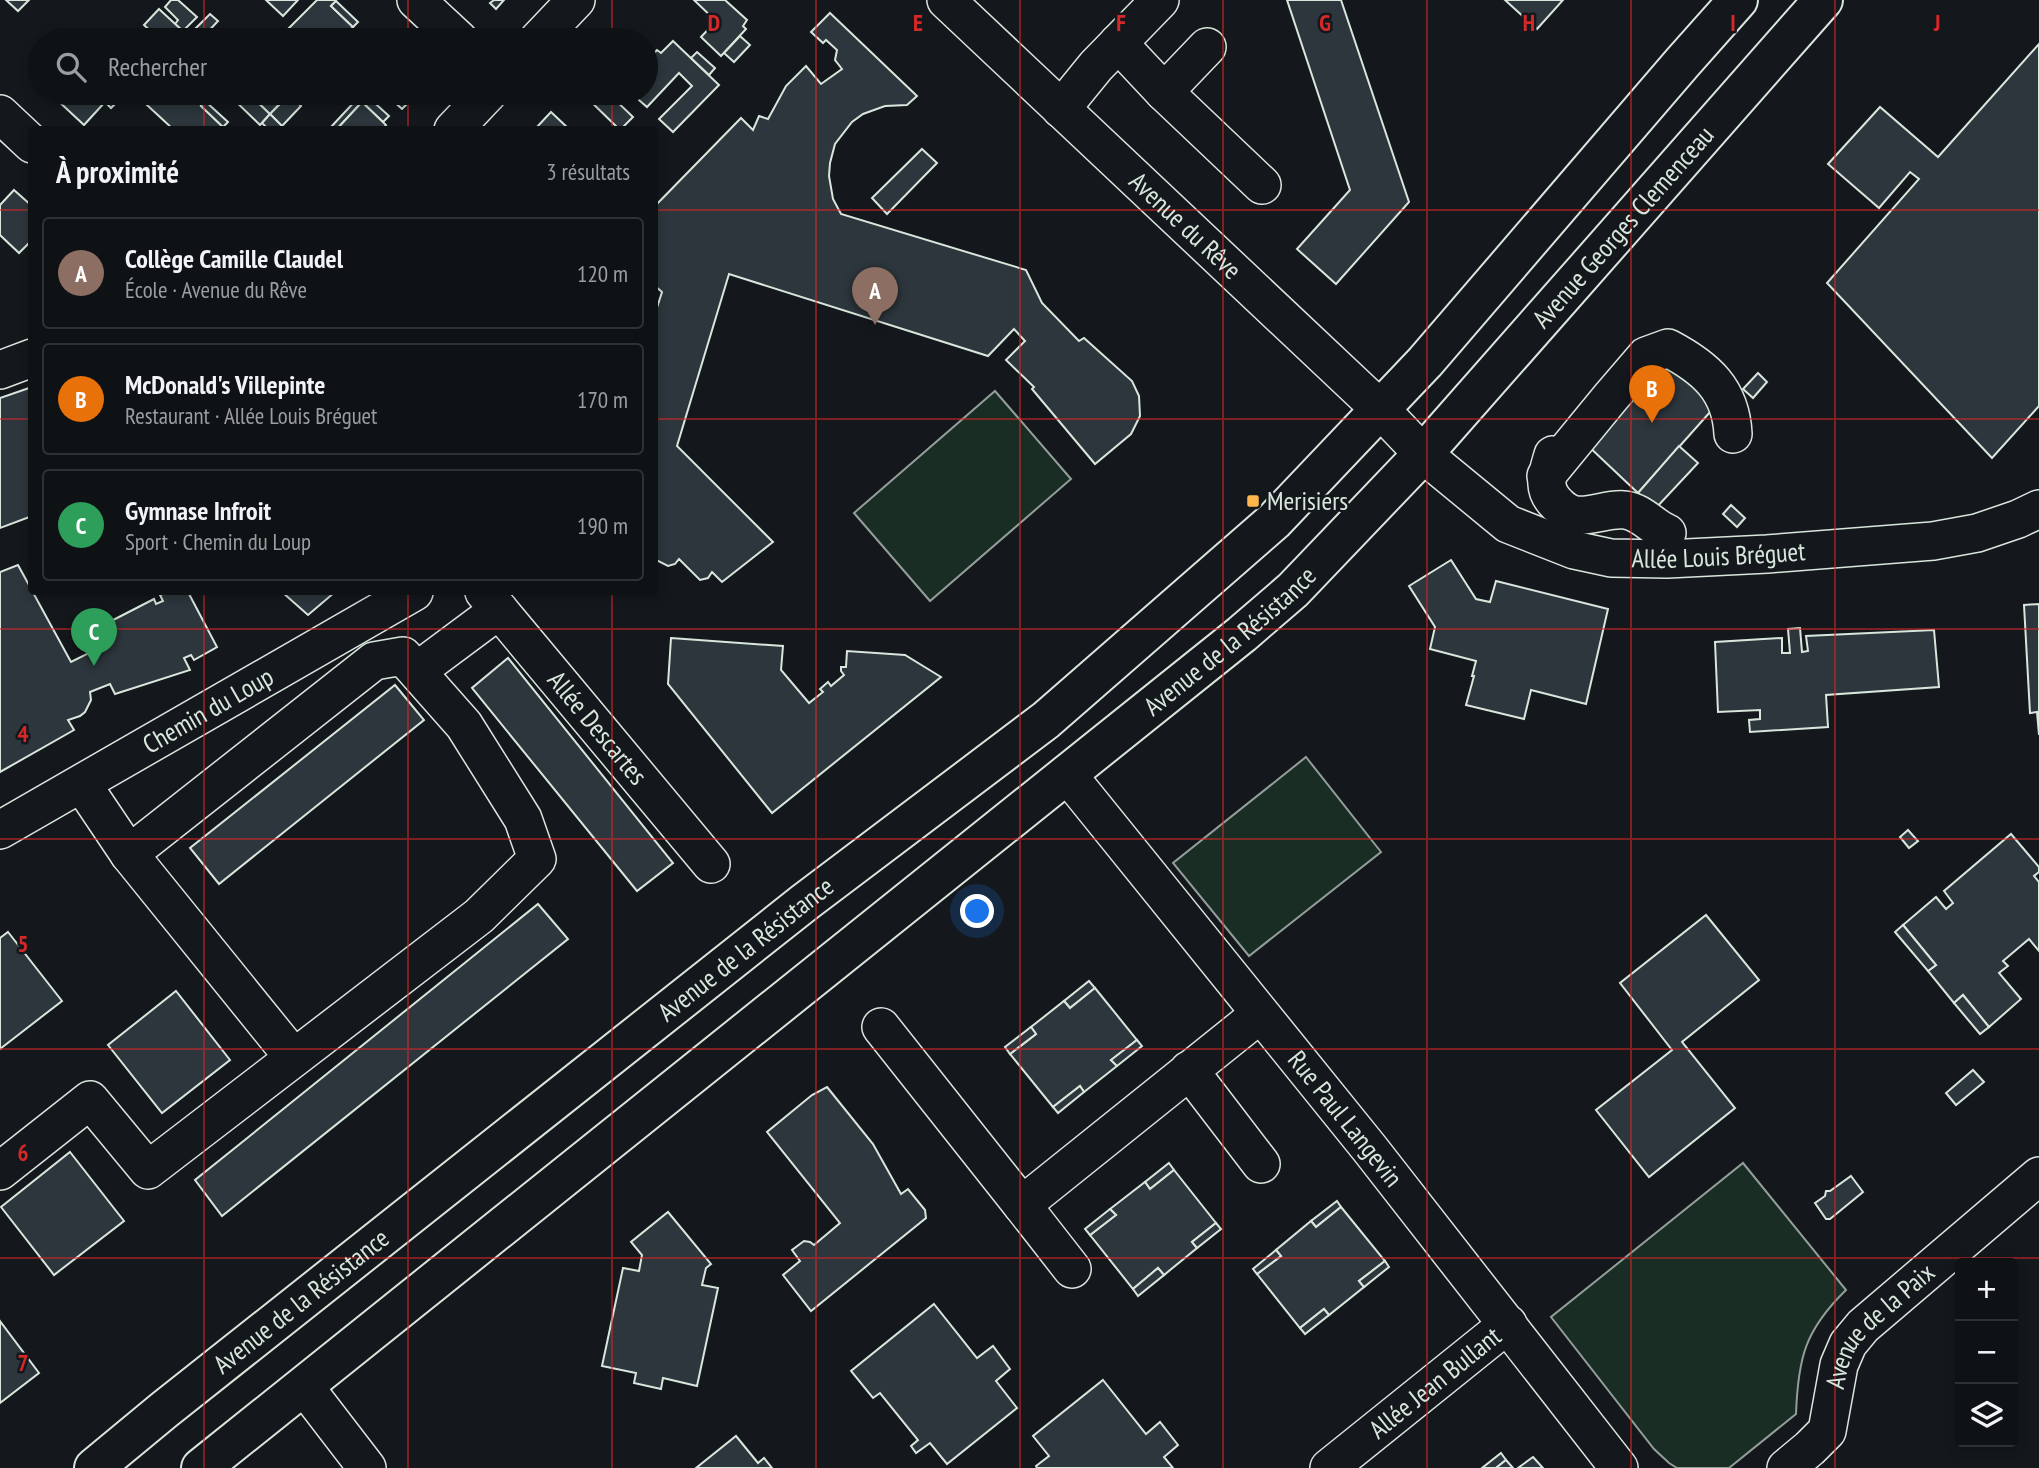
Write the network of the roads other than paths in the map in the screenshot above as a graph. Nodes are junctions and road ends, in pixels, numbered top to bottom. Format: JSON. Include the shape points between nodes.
{"nodes":[{"id":1,"x":416,"y":0,"type":"edge"},
{"id":2,"x":576,"y":0,"type":"edge"},
{"id":3,"x":946,"y":0,"type":"edge"},
{"id":4,"x":1160,"y":0,"type":"edge"},
{"id":5,"x":1738,"y":0,"type":"edge"},
{"id":6,"x":1823,"y":0,"type":"edge"},
{"id":7,"x":446,"y":28,"type":"edge"},
{"id":8,"x":549,"y":28,"type":"edge"},
{"id":9,"x":1118,"y":43,"type":"junction"},
{"id":10,"x":1207,"y":47,"type":"dead end"},
{"id":11,"x":1164,"y":92,"type":"junction"},
{"id":12,"x":477,"y":105,"type":"edge"},
{"id":13,"x":1061,"y":109,"type":"junction"},
{"id":14,"x":0,"y":114,"type":"edge"},
{"id":15,"x":457,"y":126,"type":"edge"},
{"id":16,"x":28,"y":140,"type":"edge"},
{"id":17,"x":1262,"y":184,"type":"dead end"},
{"id":18,"x":28,"y":360,"type":"edge"},
{"id":19,"x":0,"y":370,"type":"edge"},
{"id":20,"x":1380,"y":410,"type":"junction"},
{"id":21,"x":1733,"y":435,"type":"dead end"},
{"id":22,"x":1423,"y":454,"type":"junction"},
{"id":23,"x":2039,"y":509,"type":"edge"},
{"id":24,"x":1670,"y":532,"type":"junction"},
{"id":25,"x":409,"y":595,"type":"edge"},
{"id":26,"x":491,"y":601,"type":"edge"},
{"id":27,"x":417,"y":671,"type":"junction"},
{"id":28,"x":1067,"y":774,"type":"junction"},
{"id":29,"x":82,"y":784,"type":"junction"},
{"id":30,"x":0,"y":830,"type":"edge"},
{"id":31,"x":129,"y":855,"type":"junction"},
{"id":32,"x":711,"y":864,"type":"dead end"},
{"id":33,"x":1260,"y":1014,"type":"junction"},
{"id":34,"x":881,"y":1027,"type":"dead end"},
{"id":35,"x":294,"y":1058,"type":"junction"},
{"id":36,"x":1189,"y":1070,"type":"junction"},
{"id":37,"x":1261,"y":1164,"type":"dead end"},
{"id":38,"x":0,"y":1171,"type":"edge"},
{"id":39,"x":2039,"y":1175,"type":"edge"},
{"id":40,"x":1022,"y":1205,"type":"junction"},
{"id":41,"x":1072,"y":1269,"type":"dead end"},
{"id":42,"x":1508,"y":1324,"type":"junction"},
{"id":43,"x":303,"y":1386,"type":"junction"},
{"id":44,"x":94,"y":1468,"type":"edge"},
{"id":45,"x":201,"y":1468,"type":"edge"},
{"id":46,"x":367,"y":1468,"type":"edge"},
{"id":47,"x":1329,"y":1468,"type":"edge"},
{"id":48,"x":1619,"y":1468,"type":"edge"},
{"id":49,"x":1786,"y":1468,"type":"edge"}],
"edges":[{"from":1,"to":7,"type":"street"},
{"from":2,"to":8,"type":"street"},
{"from":3,"to":13,"type":"street","name":"Avenue du Rêve"},
{"from":4,"to":9,"type":"street"},
{"from":5,"to":20,"type":"main road"},
{"from":6,"to":22,"type":"main road","name":"Avenue Georges Clemenceau"},
{"from":9,"to":11,"type":"street"},
{"from":9,"to":13,"type":"street"},
{"from":10,"to":11,"type":"street"},
{"from":11,"to":17,"type":"street"},
{"from":12,"to":15,"type":"street"},
{"from":13,"to":20,"type":"street","name":"Avenue du Rêve"},
{"from":14,"to":16,"type":"street"},
{"from":18,"to":19,"type":"street"},
{"from":20,"to":22,"type":"street","name":"Avenue du Rêve"},
{"from":20,"to":44,"type":"main road","name":"Avenue de la Résistance","via":[[1274,521],[1046,720],[784,919]]},
{"from":21,"to":24,"type":"street","via":[[1732,415],[1723,392],[1690,359],[1668,348],[1646,356],[1550,465],[1549,496],[1563,510],[1576,515],[1623,510]]},
{"from":22,"to":24,"type":"street","name":"Allée Louis Bréguet","via":[[1508,524],[1574,550],[1611,558]]},
{"from":22,"to":28,"type":"main road","name":"Avenue de la Résistance","via":[[1293,590]]},
{"from":23,"to":24,"type":"street","name":"Allée Louis Bréguet","via":[[1977,533],[1933,541],[1767,554]]},
{"from":25,"to":29,"type":"street","name":"Chemin du Loup"},
{"from":26,"to":27,"type":"street"},
{"from":26,"to":32,"type":"street","name":"Allée Descartes"},
{"from":27,"to":31,"type":"street","via":[[403,656],[374,661]]},
{"from":27,"to":35,"type":"street","via":[[464,725],[523,819],[537,859],[479,916]]},
{"from":28,"to":33,"type":"street","name":"Rue Paul Langevin"},
{"from":28,"to":43,"type":"main road","name":"Avenue de la Résistance"},
{"from":29,"to":30,"type":"street","name":"Chemin du Loup"},
{"from":29,"to":31,"type":"street"},
{"from":31,"to":35,"type":"street"},
{"from":33,"to":36,"type":"street"},
{"from":33,"to":42,"type":"street","name":"Rue Paul Langevin"},
{"from":34,"to":40,"type":"street"},
{"from":35,"to":38,"type":"street","via":[[148,1170],[90,1101]]},
{"from":36,"to":37,"type":"street"},
{"from":36,"to":40,"type":"street"},
{"from":39,"to":49,"type":"street","name":"Avenue de la Paix","via":[[1863,1326],[1839,1365],[1826,1431]]},
{"from":40,"to":41,"type":"street"},
{"from":42,"to":47,"type":"street","name":"Allée Jean Bullant"},
{"from":42,"to":48,"type":"street","name":"Rue Paul Langevin"},
{"from":43,"to":45,"type":"main road","name":"Avenue de la Résistance"},
{"from":43,"to":46,"type":"street"}]}
